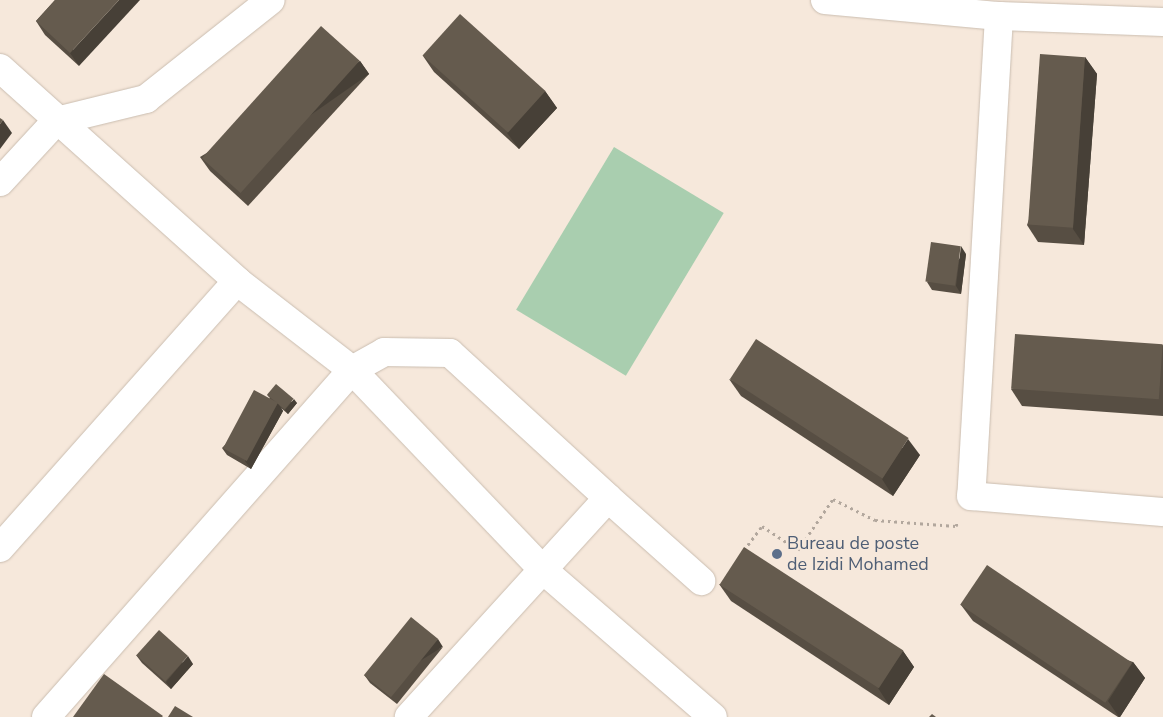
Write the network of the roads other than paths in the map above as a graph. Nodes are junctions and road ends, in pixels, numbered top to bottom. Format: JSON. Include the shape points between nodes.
{"nodes":[{"id":1,"x":270,"y":0,"type":"edge"},
{"id":2,"x":825,"y":0,"type":"edge"},
{"id":3,"x":999,"y":16,"type":"junction"},
{"id":4,"x":1163,"y":22,"type":"edge"},
{"id":5,"x":0,"y":68,"type":"edge"},
{"id":6,"x":56,"y":121,"type":"junction"},
{"id":7,"x":0,"y":182,"type":"edge"},
{"id":8,"x":237,"y":281,"type":"junction"},
{"id":9,"x":352,"y":370,"type":"junction"},
{"id":10,"x":608,"y":498,"type":"junction"},
{"id":11,"x":1163,"y":512,"type":"edge"},
{"id":12,"x":0,"y":548,"type":"edge"},
{"id":13,"x":542,"y":570,"type":"junction"},
{"id":14,"x":701,"y":581,"type":"dead end"},
{"id":15,"x":46,"y":717,"type":"edge"},
{"id":16,"x":409,"y":717,"type":"edge"},
{"id":17,"x":713,"y":717,"type":"edge"}],
"edges":[{"from":1,"to":6,"type":"street","via":[[146,99]]},
{"from":2,"to":3,"type":"street"},
{"from":3,"to":4,"type":"street"},
{"from":3,"to":11,"type":"street","via":[[971,496]]},
{"from":5,"to":6,"type":"street"},
{"from":6,"to":7,"type":"street"},
{"from":6,"to":8,"type":"street"},
{"from":8,"to":9,"type":"street"},
{"from":8,"to":12,"type":"street"},
{"from":9,"to":10,"type":"street","via":[[384,352],[450,353]]},
{"from":9,"to":13,"type":"street"},
{"from":9,"to":15,"type":"street"},
{"from":10,"to":13,"type":"street"},
{"from":10,"to":14,"type":"street"},
{"from":13,"to":16,"type":"street"},
{"from":13,"to":17,"type":"street"}]}
